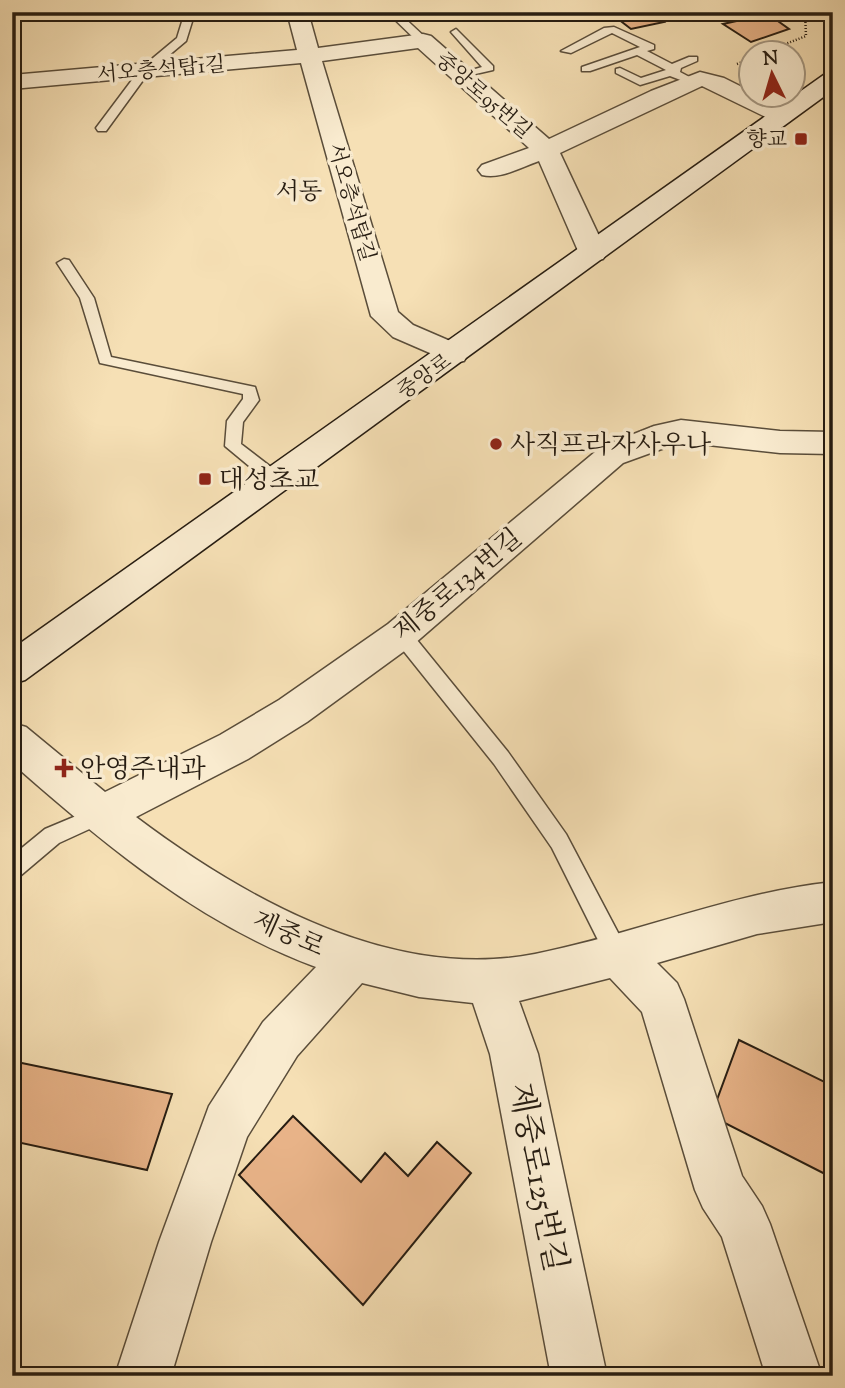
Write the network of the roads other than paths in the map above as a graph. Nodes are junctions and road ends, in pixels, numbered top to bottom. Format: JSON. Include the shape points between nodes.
{"nodes":[{"id":1,"x":190,"y":12,"type":"edge"},
{"id":2,"x":297,"y":12,"type":"edge"},
{"id":3,"x":392,"y":12,"type":"edge"},
{"id":4,"x":456,"y":32,"type":"dead end"},
{"id":5,"x":423,"y":41,"type":"junction"},
{"id":6,"x":567,"y":51,"type":"dead end"},
{"id":7,"x":638,"y":51,"type":"junction"},
{"id":8,"x":310,"y":56,"type":"junction"},
{"id":9,"x":586,"y":69,"type":"dead end"},
{"id":10,"x":145,"y":70,"type":"junction"},
{"id":11,"x":620,"y":71,"type":"dead end"},
{"id":12,"x":685,"y":72,"type":"junction"},
{"id":13,"x":462,"y":76,"type":"junction"},
{"id":14,"x":12,"y":82,"type":"edge"},
{"id":15,"x":832,"y":82,"type":"edge"},
{"id":16,"x":782,"y":116,"type":"junction"},
{"id":17,"x":102,"y":128,"type":"dead end"},
{"id":18,"x":546,"y":150,"type":"junction"},
{"id":19,"x":491,"y":170,"type":"dead end"},
{"id":20,"x":593,"y":253,"type":"junction"},
{"id":21,"x":64,"y":264,"type":"dead end"},
{"id":22,"x":453,"y":354,"type":"junction"},
{"id":23,"x":833,"y":443,"type":"edge"},
{"id":24,"x":278,"y":481,"type":"junction"},
{"id":25,"x":401,"y":634,"type":"junction"},
{"id":26,"x":12,"y":669,"type":"edge"},
{"id":27,"x":12,"y":739,"type":"edge"},
{"id":28,"x":100,"y":815,"type":"junction"},
{"id":29,"x":12,"y":869,"type":"edge"},
{"id":30,"x":833,"y":902,"type":"edge"},
{"id":31,"x":617,"y":954,"type":"junction"},
{"id":32,"x":352,"y":961,"type":"junction"},
{"id":33,"x":489,"y":982,"type":"junction"},
{"id":34,"x":144,"y":1376,"type":"edge"},
{"id":35,"x":579,"y":1376,"type":"edge"},
{"id":36,"x":794,"y":1376,"type":"edge"}],
"edges":[{"from":1,"to":10,"type":"lane","via":[[182,39]]},
{"from":2,"to":8,"type":"street","name":"서오층석탑길"},
{"from":3,"to":5,"type":"lane","name":"중앙로95번길"},
{"from":4,"to":13,"type":"lane","via":[[489,68]]},
{"from":5,"to":8,"type":"street","name":"서오층석탑1길"},
{"from":5,"to":13,"type":"street","name":"중앙로95번길"},
{"from":6,"to":7,"type":"lane","via":[[614,30],[650,47]]},
{"from":7,"to":9,"type":"lane"},
{"from":7,"to":12,"type":"lane"},
{"from":8,"to":10,"type":"street","name":"서오층석탑1길"},
{"from":8,"to":22,"type":"street","name":"서오층석탑길","via":[[385,316],[403,331]]},
{"from":10,"to":14,"type":"street","name":"서오층석탑1길"},
{"from":10,"to":17,"type":"lane"},
{"from":11,"to":12,"type":"lane","via":[[640,82]]},
{"from":12,"to":16,"type":"street"},
{"from":12,"to":18,"type":"street"},
{"from":13,"to":18,"type":"street","name":"중앙로95번길"},
{"from":15,"to":16,"type":"street","name":"중앙로"},
{"from":16,"to":20,"type":"street","name":"중앙로"},
{"from":18,"to":19,"type":"street","name":"중앙로95번길"},
{"from":18,"to":20,"type":"street","name":"중앙로95번길"},
{"from":20,"to":22,"type":"street","name":"중앙로"},
{"from":21,"to":24,"type":"lane","via":[[87,298],[105,360],[250,391],[251,400],[234,421],[233,446]]},
{"from":22,"to":24,"type":"street","name":"중앙로"},
{"from":23,"to":25,"type":"street","name":"제중로134번길","via":[[681,431],[638,443],[584,477]]},
{"from":24,"to":26,"type":"street","name":"중앙로"},
{"from":25,"to":28,"type":"street","name":"제중로134번길","via":[[234,747]]},
{"from":25,"to":31,"type":"lane","via":[[501,758],[559,841]]},
{"from":27,"to":28,"type":"street","name":"제중로"},
{"from":28,"to":29,"type":"lane","via":[[52,836]]},
{"from":28,"to":32,"type":"street","name":"제중로","via":[[209,894],[269,927]]},
{"from":30,"to":31,"type":"street","name":"제중로","via":[[748,916]]},
{"from":31,"to":33,"type":"street","name":"제중로","via":[[534,977]]},
{"from":31,"to":36,"type":"street","via":[[661,999],[722,1190],[744,1224]]},
{"from":32,"to":33,"type":"street","name":"제중로","via":[[443,979]]},
{"from":32,"to":34,"type":"street","via":[[280,1039],[227,1124]]},
{"from":33,"to":35,"type":"street","name":"제중로125번길","via":[[514,1054]]}]}
